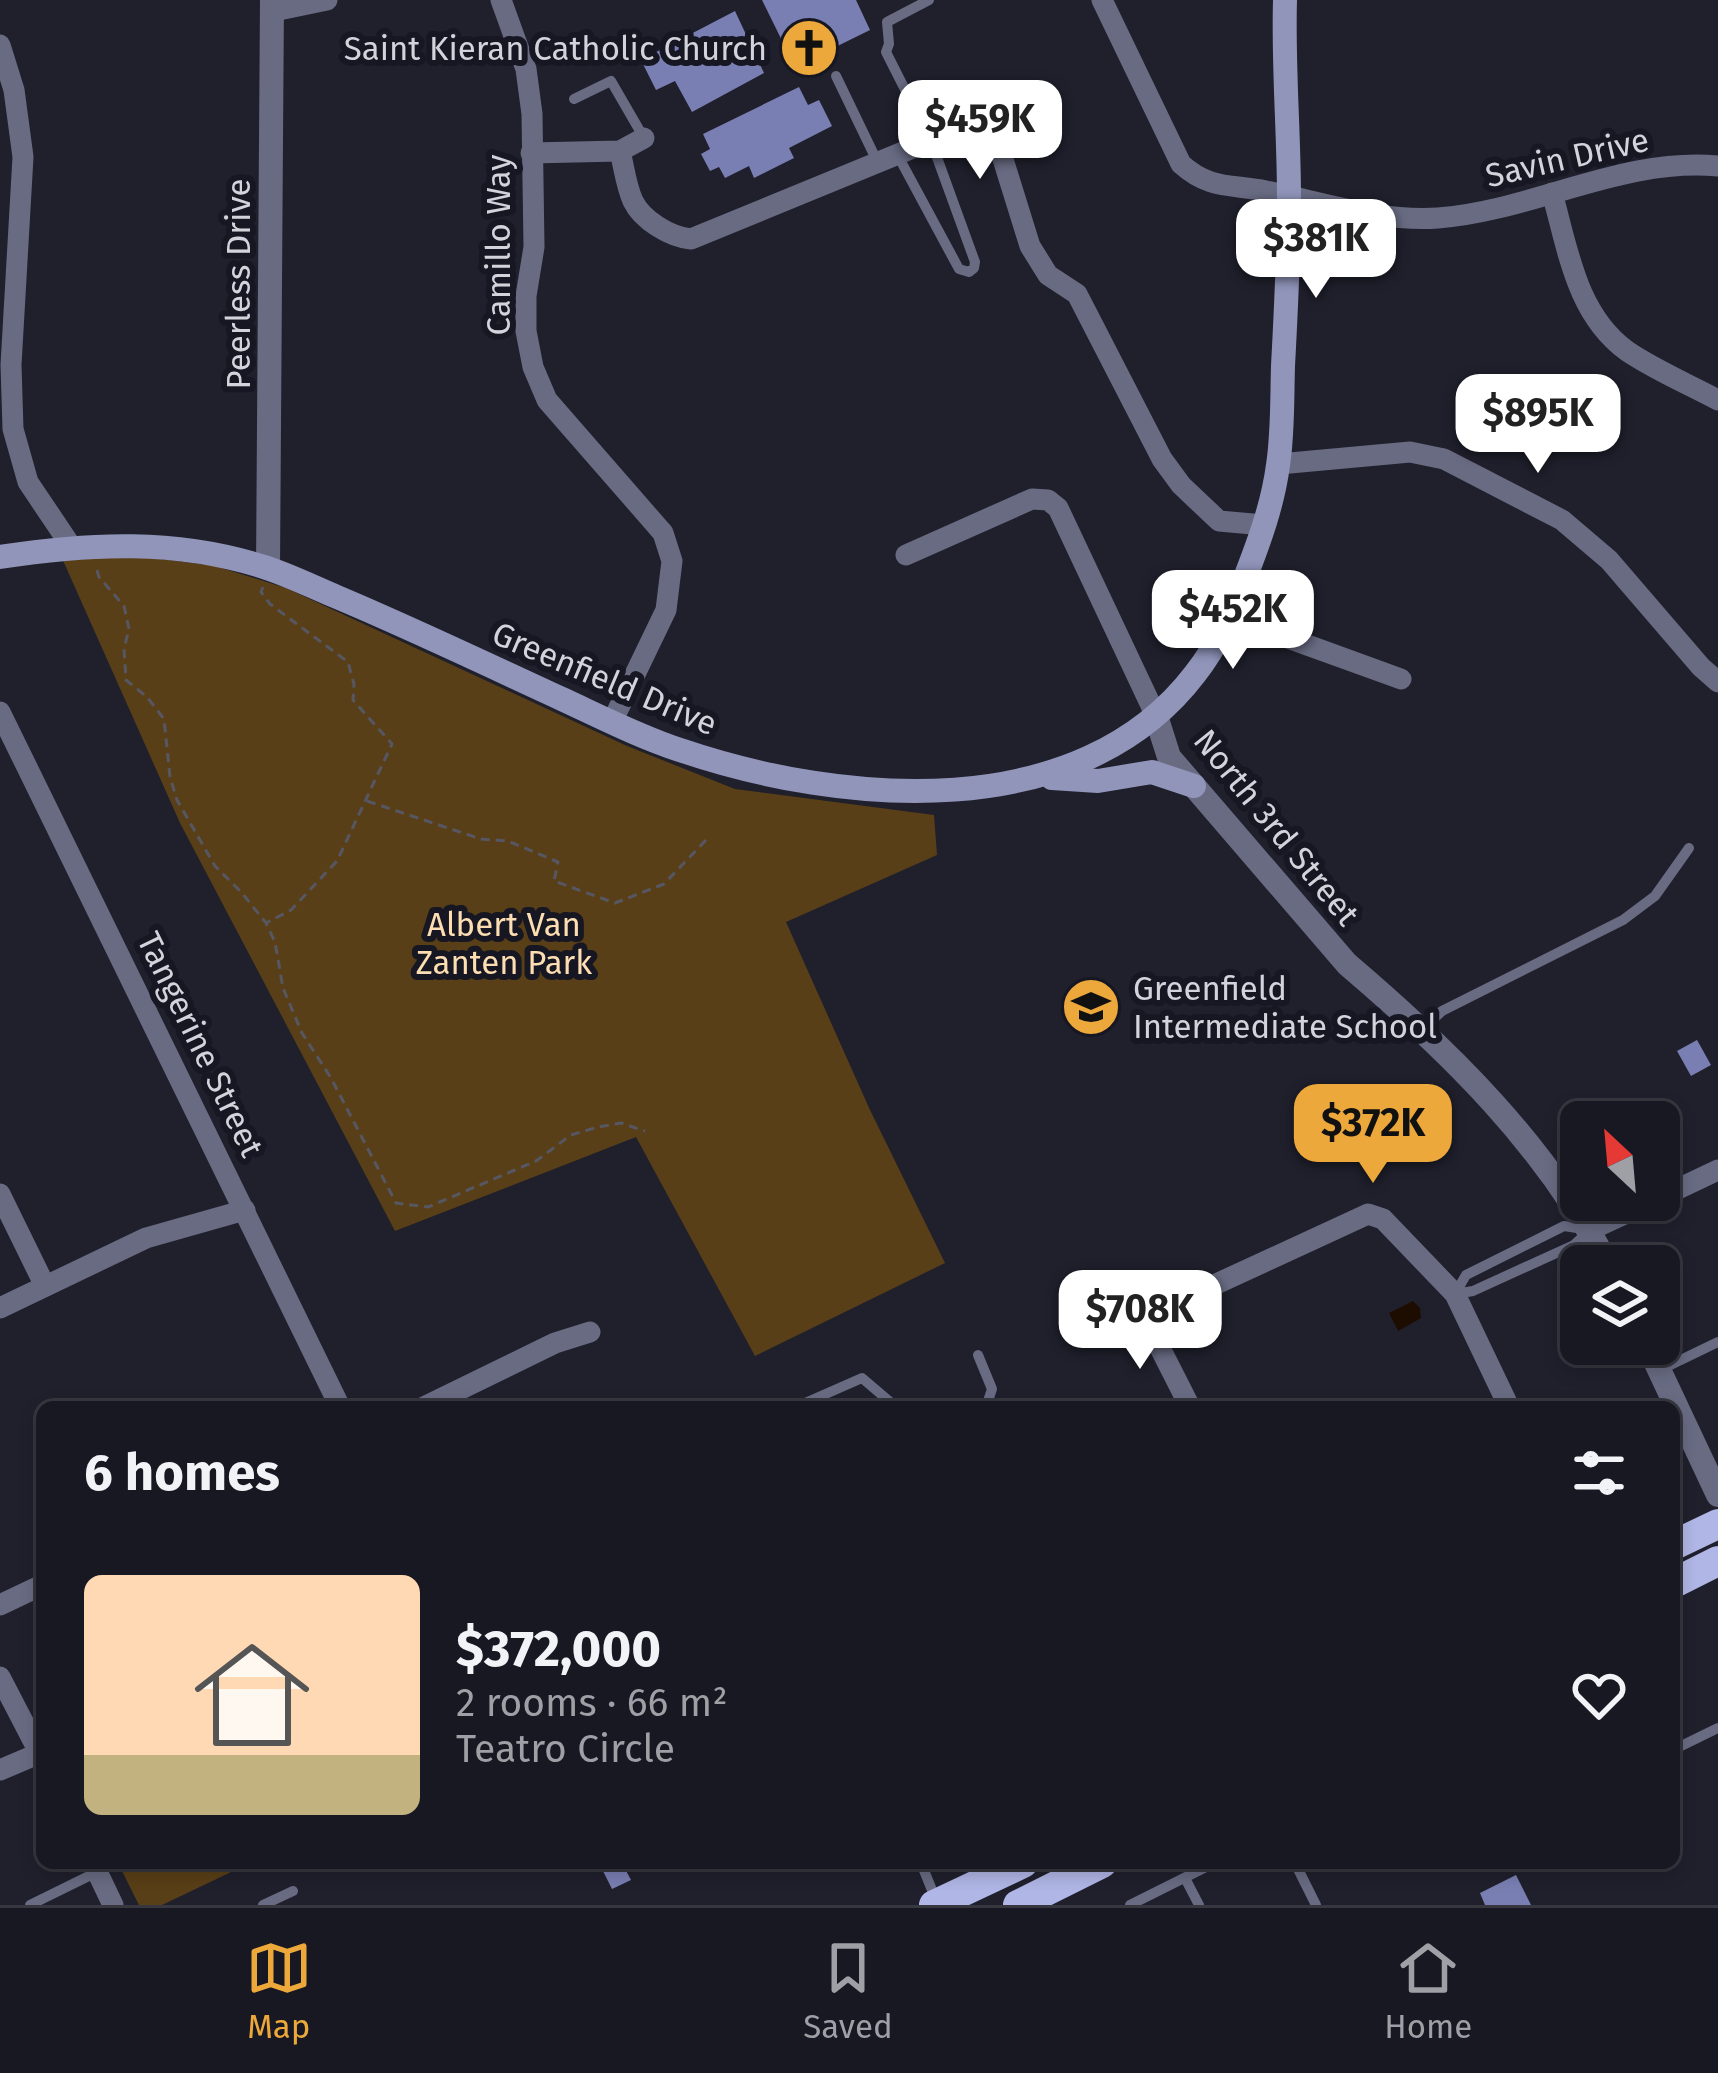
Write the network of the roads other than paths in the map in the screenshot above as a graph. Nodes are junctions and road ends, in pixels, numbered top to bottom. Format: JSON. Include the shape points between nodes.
{"nodes":[{"id":1,"x":327,"y":0,"type":"edge"},
{"id":2,"x":501,"y":0,"type":"edge"},
{"id":3,"x":929,"y":0,"type":"edge"},
{"id":4,"x":1102,"y":0,"type":"edge"},
{"id":5,"x":1285,"y":0,"type":"edge"},
{"id":6,"x":273,"y":6,"type":"edge"},
{"id":7,"x":0,"y":45,"type":"edge"},
{"id":8,"x":836,"y":76,"type":"dead end"},
{"id":9,"x":574,"y":99,"type":"dead end"},
{"id":10,"x":644,"y":139,"type":"joint"},
{"id":11,"x":931,"y":140,"type":"junction"},
{"id":12,"x":620,"y":151,"type":"junction"},
{"id":13,"x":531,"y":153,"type":"junction"},
{"id":14,"x":887,"y":158,"type":"junction"},
{"id":15,"x":1718,"y":166,"type":"edge"},
{"id":16,"x":1552,"y":193,"type":"junction"},
{"id":17,"x":1289,"y":197,"type":"junction"},
{"id":18,"x":6,"y":364,"type":"edge"},
{"id":19,"x":1718,"y":400,"type":"edge"},
{"id":20,"x":1279,"y":464,"type":"junction"},
{"id":21,"x":1264,"y":525,"type":"junction"},
{"id":22,"x":80,"y":546,"type":"junction"},
{"id":23,"x":906,"y":555,"type":"dead end"},
{"id":24,"x":0,"y":557,"type":"edge"},
{"id":25,"x":268,"y":568,"type":"junction"},
{"id":26,"x":1230,"y":617,"type":"junction"},
{"id":27,"x":1401,"y":679,"type":"dead end"},
{"id":28,"x":1718,"y":682,"type":"edge"},
{"id":29,"x":0,"y":712,"type":"edge"},
{"id":30,"x":1156,"y":716,"type":"junction"},
{"id":31,"x":612,"y":722,"type":"junction"},
{"id":32,"x":1038,"y":778,"type":"junction"},
{"id":33,"x":1194,"y":786,"type":"junction"},
{"id":34,"x":1689,"y":848,"type":"dead end"},
{"id":35,"x":1420,"y":1031,"type":"junction"},
{"id":36,"x":1718,"y":1170,"type":"edge"},
{"id":37,"x":1680,"y":1188,"type":"edge"},
{"id":38,"x":0,"y":1194,"type":"edge"},
{"id":39,"x":245,"y":1210,"type":"junction"},
{"id":40,"x":1611,"y":1221,"type":"edge"},
{"id":41,"x":1590,"y":1231,"type":"junction"},
{"id":42,"x":1597,"y":1245,"type":"edge"},
{"id":43,"x":45,"y":1286,"type":"junction"},
{"id":44,"x":1455,"y":1294,"type":"junction"},
{"id":45,"x":0,"y":1308,"type":"edge"},
{"id":46,"x":590,"y":1332,"type":"dead end"},
{"id":47,"x":1718,"y":1342,"type":"edge"},
{"id":48,"x":978,"y":1354,"type":"dead end"},
{"id":49,"x":1658,"y":1365,"type":"edge"},
{"id":50,"x":1660,"y":1370,"type":"junction"},
{"id":51,"x":337,"y":1401,"type":"edge"},
{"id":52,"x":436,"y":1401,"type":"edge"},
{"id":53,"x":810,"y":1401,"type":"edge"},
{"id":54,"x":890,"y":1401,"type":"edge"},
{"id":55,"x":988,"y":1401,"type":"edge"},
{"id":56,"x":1187,"y":1401,"type":"edge"},
{"id":57,"x":1505,"y":1401,"type":"edge"},
{"id":58,"x":1674,"y":1401,"type":"edge"},
{"id":59,"x":1680,"y":1413,"type":"edge"},
{"id":60,"x":1718,"y":1495,"type":"edge"},
{"id":61,"x":1718,"y":1524,"type":"edge"},
{"id":62,"x":1680,"y":1542,"type":"edge"},
{"id":63,"x":1718,"y":1561,"type":"edge"},
{"id":64,"x":1680,"y":1580,"type":"edge"},
{"id":65,"x":36,"y":1588,"type":"edge"},
{"id":66,"x":0,"y":1605,"type":"edge"},
{"id":67,"x":0,"y":1677,"type":"edge"},
{"id":68,"x":1718,"y":1728,"type":"edge"},
{"id":69,"x":36,"y":1746,"type":"edge"},
{"id":70,"x":1680,"y":1747,"type":"edge"},
{"id":71,"x":36,"y":1758,"type":"edge"},
{"id":72,"x":0,"y":1770,"type":"edge"},
{"id":73,"x":93,"y":1869,"type":"edge"},
{"id":74,"x":95,"y":1869,"type":"edge"},
{"id":75,"x":923,"y":1869,"type":"edge"},
{"id":76,"x":1010,"y":1869,"type":"edge"},
{"id":77,"x":1090,"y":1869,"type":"edge"},
{"id":78,"x":1202,"y":1869,"type":"edge"},
{"id":79,"x":1298,"y":1869,"type":"edge"},
{"id":80,"x":1185,"y":1878,"type":"junction"},
{"id":81,"x":293,"y":1891,"type":"dead end"},
{"id":82,"x":936,"y":1904,"type":"edge"},
{"id":83,"x":30,"y":1905,"type":"edge"},
{"id":84,"x":113,"y":1905,"type":"edge"},
{"id":85,"x":263,"y":1905,"type":"edge"},
{"id":86,"x":1018,"y":1905,"type":"edge"},
{"id":87,"x":1130,"y":1905,"type":"edge"},
{"id":88,"x":1199,"y":1905,"type":"edge"},
{"id":89,"x":1316,"y":1905,"type":"edge"}],
"edges":[{"from":1,"to":6,"type":"street"},
{"from":2,"to":13,"type":"street","name":"Camillo Way","via":[[526,69]]},
{"from":3,"to":11,"type":"lane","via":[[885,27],[886,52]]},
{"from":4,"to":17,"type":"street","name":"Savin Drive","via":[[1181,164],[1214,185]]},
{"from":5,"to":17,"type":"main road","name":"Greenfield Drive"},
{"from":6,"to":25,"type":"street","name":"Peerless Drive"},
{"from":7,"to":18,"type":"street","via":[[23,157]]},
{"from":8,"to":14,"type":"lane"},
{"from":9,"to":10,"type":"lane","via":[[611,81]]},
{"from":10,"to":12,"type":"street"},
{"from":11,"to":14,"type":"street"},
{"from":11,"to":14,"type":"lane","via":[[975,262],[969,272],[959,269]]},
{"from":11,"to":21,"type":"street","via":[[964,127],[989,130],[1030,246],[1048,275],[1077,294],[1162,459],[1219,521]]},
{"from":12,"to":13,"type":"street"},
{"from":12,"to":14,"type":"street","via":[[633,203],[659,227],[691,239]]},
{"from":13,"to":31,"type":"street","name":"Camillo Way","via":[[526,331],[533,367],[547,400],[663,533],[672,561],[666,610]]},
{"from":15,"to":16,"type":"street","name":"Savin Drive","via":[[1651,170]]},
{"from":16,"to":17,"type":"street","name":"Savin Drive","via":[[1436,218],[1386,217]]},
{"from":16,"to":19,"type":"street","via":[[1578,285],[1607,334]]},
{"from":17,"to":20,"type":"main road","name":"Greenfield Drive"},
{"from":18,"to":22,"type":"street","via":[[28,482]]},
{"from":20,"to":21,"type":"main road","name":"Greenfield Drive"},
{"from":20,"to":28,"type":"street","via":[[1410,452],[1444,459],[1578,533]]},
{"from":21,"to":26,"type":"main road","name":"Greenfield Drive"},
{"from":22,"to":24,"type":"main road","name":"Greenfield Drive"},
{"from":22,"to":25,"type":"main road","name":"Greenfield Drive","via":[[220,555]]},
{"from":23,"to":30,"type":"street","name":"North 3rd Street","via":[[1032,499],[1048,500]]},
{"from":25,"to":31,"type":"main road","name":"Greenfield Drive"},
{"from":26,"to":27,"type":"street"},
{"from":26,"to":30,"type":"main road","name":"Greenfield Drive","via":[[1193,677]]},
{"from":29,"to":39,"type":"street","name":"Tangerine Street"},
{"from":30,"to":32,"type":"main road","name":"Greenfield Drive","via":[[1088,760]]},
{"from":30,"to":33,"type":"street","name":"North 3rd Street","via":[[1169,757]]},
{"from":31,"to":32,"type":"main road","name":"Greenfield Drive","via":[[678,750],[816,783],[902,790]]},
{"from":32,"to":33,"type":"main road","via":[[1098,781],[1152,772]]},
{"from":33,"to":35,"type":"street","name":"North 3rd Street","via":[[1347,964]]},
{"from":34,"to":35,"type":"lane","via":[[1655,896],[1624,920],[1442,1011]]},
{"from":35,"to":41,"type":"street","name":"North 3rd Street","via":[[1527,1141]]},
{"from":36,"to":37,"type":"street"},
{"from":38,"to":43,"type":"street"},
{"from":39,"to":43,"type":"street","via":[[146,1238]]},
{"from":39,"to":51,"type":"street","name":"Tangerine Street"},
{"from":40,"to":41,"type":"street"},
{"from":41,"to":42,"type":"street","name":"North 3rd Street"},
{"from":41,"to":44,"type":"lane"},
{"from":41,"to":44,"type":"lane","via":[[1564,1226],[1531,1240],[1466,1275]]},
{"from":43,"to":45,"type":"street"},
{"from":44,"to":56,"type":"street","via":[[1368,1214],[1175,1303],[1157,1342]]},
{"from":44,"to":57,"type":"street"},
{"from":46,"to":52,"type":"street"},
{"from":47,"to":50,"type":"lane"},
{"from":48,"to":55,"type":"lane","via":[[992,1389]]},
{"from":49,"to":50,"type":"street"},
{"from":50,"to":58,"type":"street"},
{"from":53,"to":54,"type":"lane","via":[[862,1378]]},
{"from":59,"to":60,"type":"street"},
{"from":61,"to":62,"type":"main road"},
{"from":63,"to":64,"type":"main road"},
{"from":65,"to":66,"type":"street"},
{"from":67,"to":69,"type":"street"},
{"from":68,"to":70,"type":"lane"},
{"from":71,"to":72,"type":"street"},
{"from":73,"to":83,"type":"lane"},
{"from":74,"to":84,"type":"street"},
{"from":75,"to":82,"type":"lane"},
{"from":76,"to":82,"type":"main road"},
{"from":77,"to":86,"type":"main road"},
{"from":78,"to":80,"type":"lane"},
{"from":79,"to":89,"type":"lane"},
{"from":80,"to":87,"type":"lane"},
{"from":80,"to":88,"type":"lane"},
{"from":81,"to":85,"type":"lane"}]}
